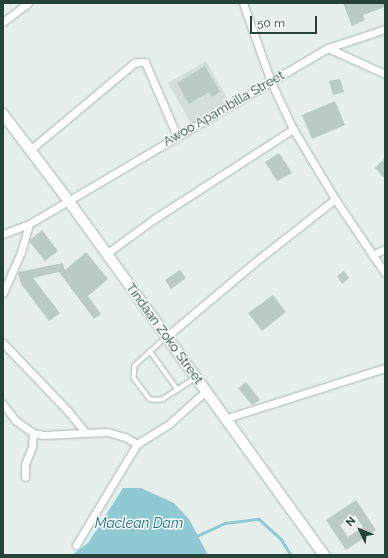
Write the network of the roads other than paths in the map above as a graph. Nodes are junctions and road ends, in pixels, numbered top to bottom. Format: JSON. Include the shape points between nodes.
{"nodes":[{"id":1,"x":28,"y":3,"type":"edge"},
{"id":2,"x":243,"y":3,"type":"edge"},
{"id":3,"x":3,"y":22,"type":"edge"},
{"id":4,"x":385,"y":30,"type":"edge"},
{"id":5,"x":328,"y":48,"type":"junction"},
{"id":6,"x":385,"y":74,"type":"edge"},
{"id":7,"x":271,"y":82,"type":"junction"},
{"id":8,"x":3,"y":114,"type":"edge"},
{"id":9,"x":293,"y":129,"type":"junction"},
{"id":10,"x":177,"y":136,"type":"junction"},
{"id":11,"x":30,"y":150,"type":"junction"},
{"id":12,"x":335,"y":199,"type":"junction"},
{"id":13,"x":68,"y":200,"type":"junction"},
{"id":14,"x":29,"y":224,"type":"junction"},
{"id":15,"x":3,"y":234,"type":"edge"},
{"id":16,"x":385,"y":249,"type":"edge"},
{"id":17,"x":106,"y":254,"type":"junction"},
{"id":18,"x":372,"y":255,"type":"junction"},
{"id":19,"x":385,"y":273,"type":"edge"},
{"id":20,"x":3,"y":293,"type":"edge"},
{"id":21,"x":166,"y":337,"type":"junction"},
{"id":22,"x":3,"y":343,"type":"edge"},
{"id":23,"x":150,"y":351,"type":"junction"},
{"id":24,"x":385,"y":368,"type":"edge"},
{"id":25,"x":195,"y":378,"type":"junction"},
{"id":26,"x":178,"y":390,"type":"junction"},
{"id":27,"x":206,"y":391,"type":"junction"},
{"id":28,"x":3,"y":404,"type":"edge"},
{"id":29,"x":224,"y":419,"type":"junction"},
{"id":30,"x":33,"y":433,"type":"junction"},
{"id":31,"x":86,"y":433,"type":"junction"},
{"id":32,"x":137,"y":444,"type":"junction"},
{"id":33,"x":25,"y":477,"type":"dead end"},
{"id":34,"x":76,"y":545,"type":"dead end"},
{"id":35,"x":324,"y":555,"type":"edge"}],
"edges":[{"from":1,"to":3,"type":"street"},
{"from":2,"to":7,"type":"street"},
{"from":4,"to":5,"type":"street","name":"Awoo Apambilla Street"},
{"from":5,"to":6,"type":"street"},
{"from":5,"to":7,"type":"street","name":"Awoo Apambilla Street"},
{"from":7,"to":9,"type":"street"},
{"from":7,"to":10,"type":"street","name":"Awoo Apambilla Street"},
{"from":8,"to":11,"type":"main road","name":"Tindaan Zoko Street"},
{"from":9,"to":12,"type":"street"},
{"from":9,"to":17,"type":"street","via":[[154,219]]},
{"from":10,"to":11,"type":"street","via":[[145,62],[140,62],[134,63]]},
{"from":10,"to":13,"type":"street","name":"Awoo Apambilla Street"},
{"from":11,"to":13,"type":"main road","name":"Tindaan Zoko Street"},
{"from":12,"to":18,"type":"street"},
{"from":12,"to":21,"type":"street"},
{"from":13,"to":14,"type":"street","name":"Awoo Apambilla Street"},
{"from":13,"to":17,"type":"main road","name":"Tindaan Zoko Street"},
{"from":14,"to":15,"type":"street","name":"Awoo Apambilla Street"},
{"from":14,"to":20,"type":"street","via":[[21,252]]},
{"from":16,"to":18,"type":"street"},
{"from":17,"to":21,"type":"main road","name":"Tindaan Zoko Street"},
{"from":18,"to":19,"type":"street"},
{"from":21,"to":23,"type":"lane"},
{"from":21,"to":25,"type":"main road","name":"Tindaan Zoko Street"},
{"from":22,"to":31,"type":"street"},
{"from":23,"to":26,"type":"lane"},
{"from":23,"to":26,"type":"lane","via":[[135,366],[134,378],[150,399],[163,399]]},
{"from":24,"to":29,"type":"street"},
{"from":25,"to":26,"type":"lane"},
{"from":25,"to":27,"type":"main road","name":"Tindaan Zoko Street"},
{"from":27,"to":29,"type":"main road","name":"Tindaan Zoko Street"},
{"from":27,"to":32,"type":"street","via":[[170,423]]},
{"from":28,"to":30,"type":"street","via":[[15,420]]},
{"from":29,"to":35,"type":"main road","name":"Tindaan Zoko Street"},
{"from":30,"to":31,"type":"street"},
{"from":30,"to":33,"type":"street","via":[[32,447],[25,464]]},
{"from":31,"to":32,"type":"street","via":[[107,432],[125,437]]},
{"from":32,"to":34,"type":"street"}]}
